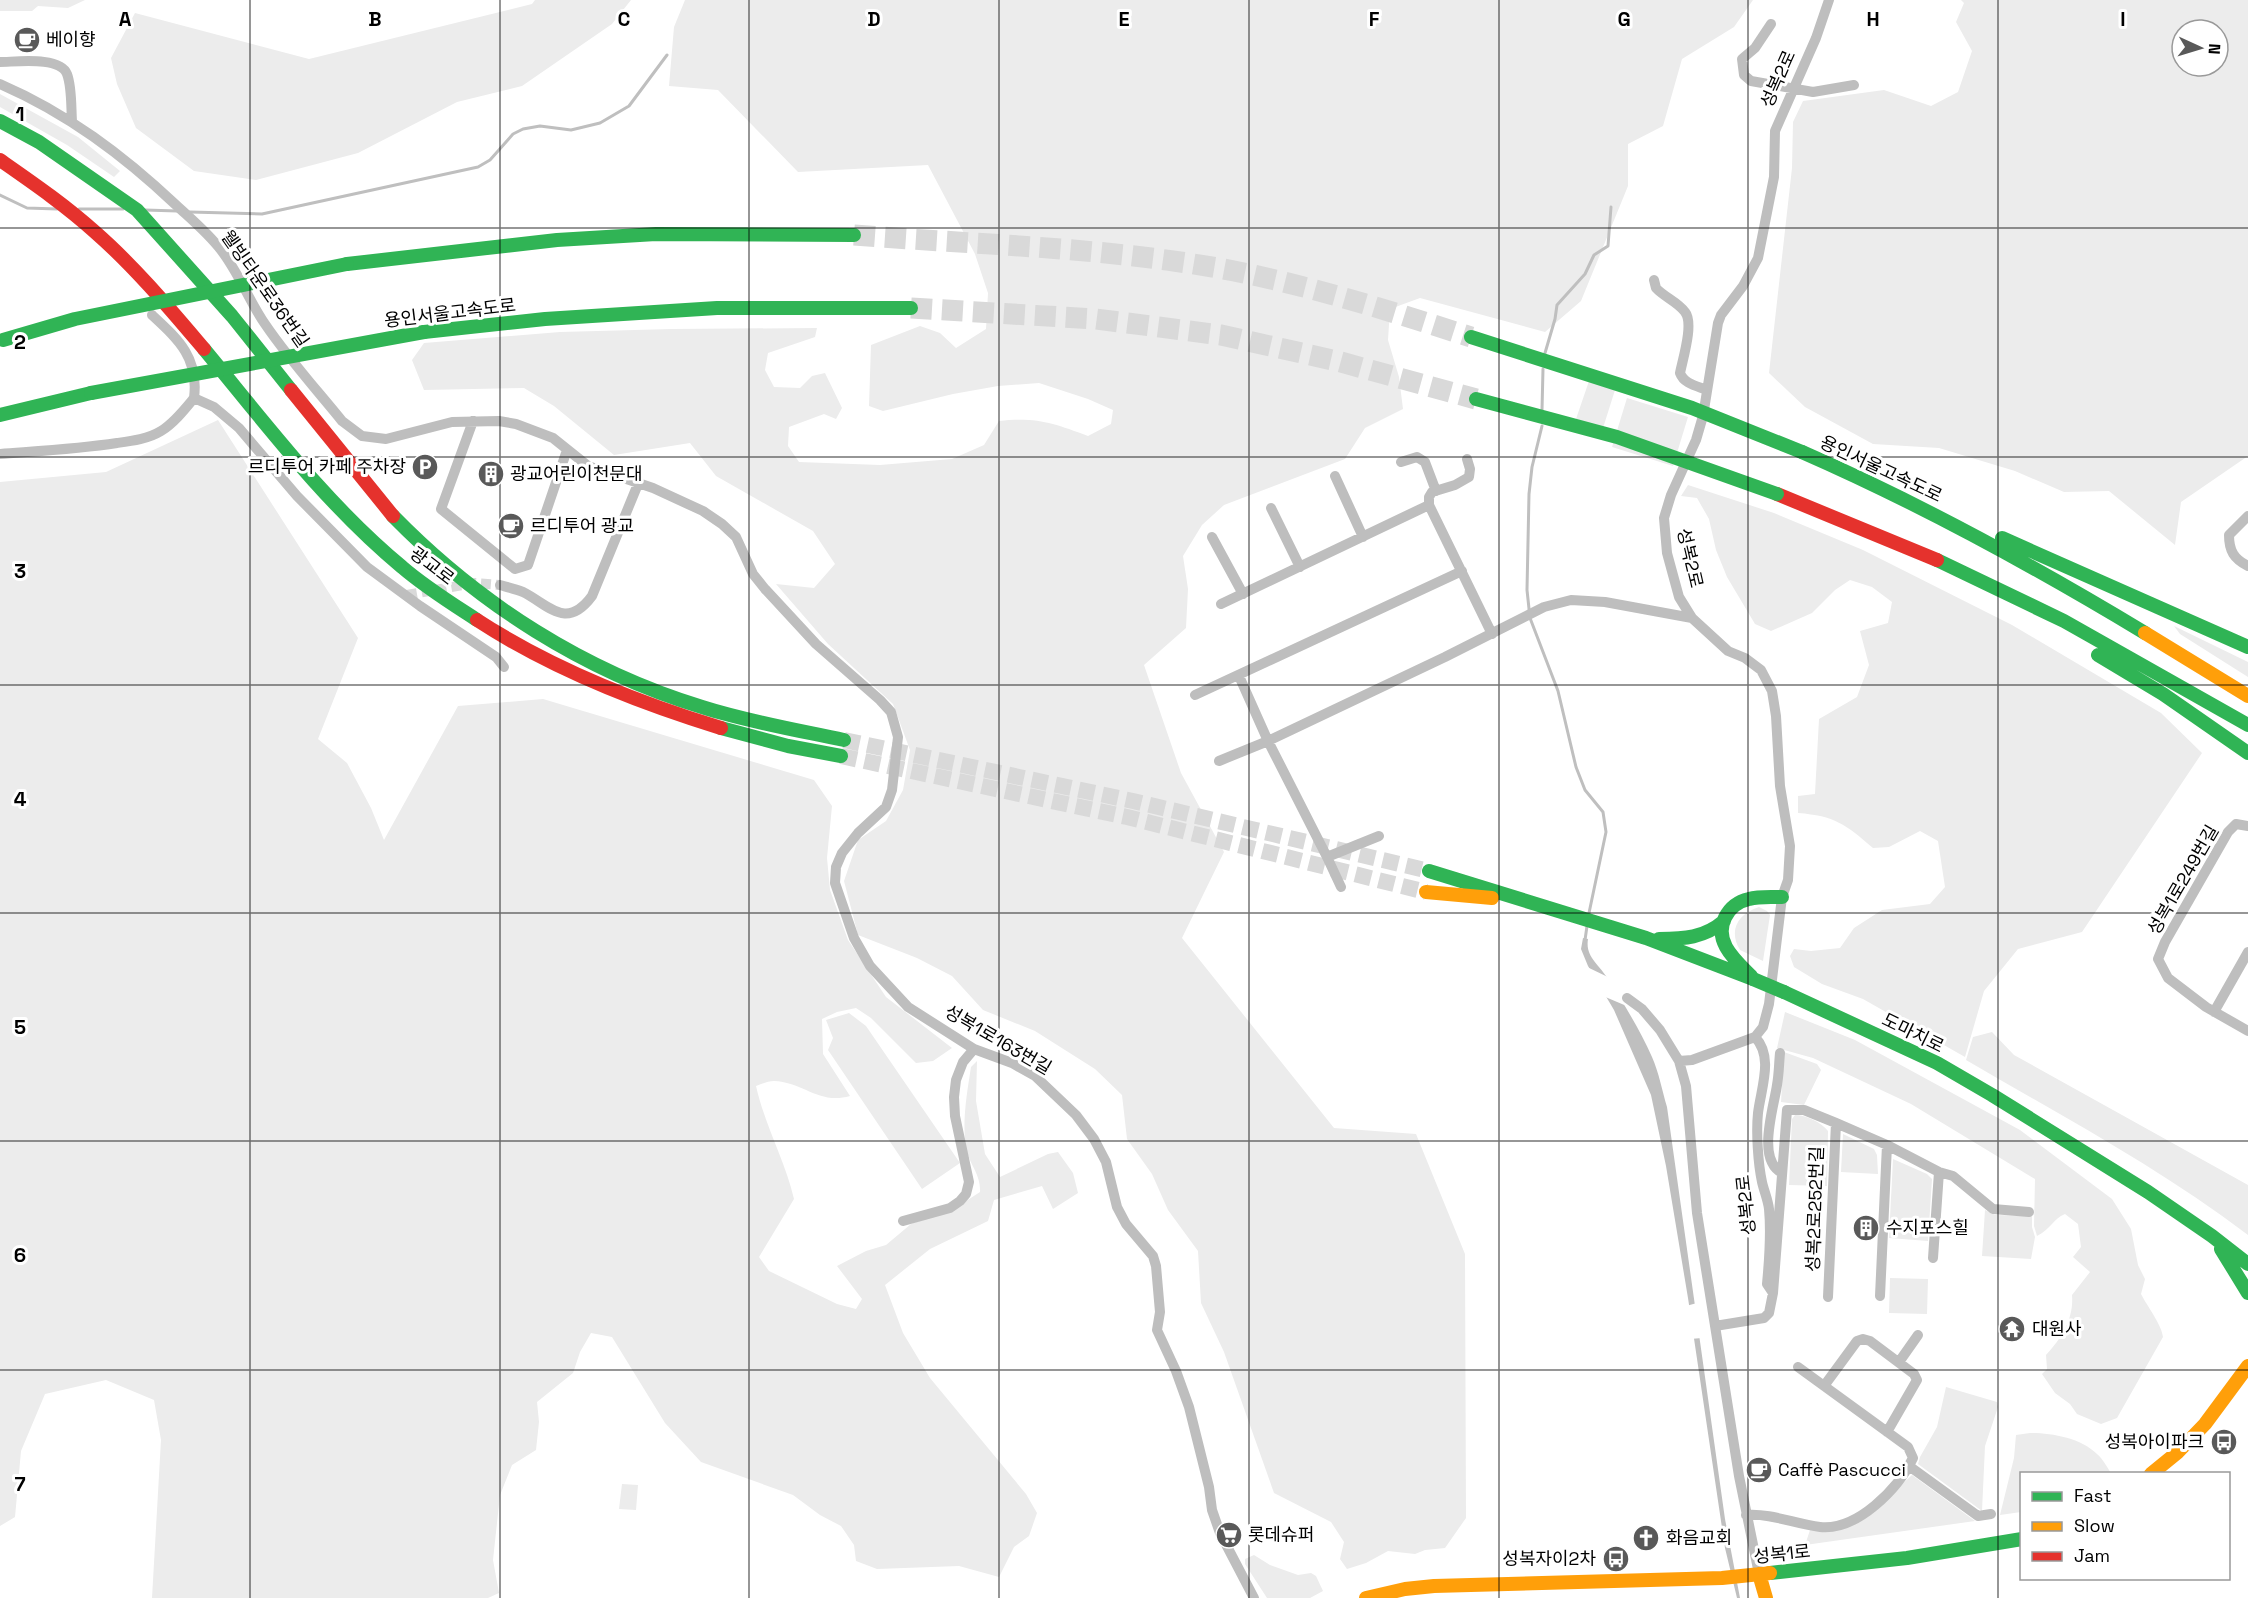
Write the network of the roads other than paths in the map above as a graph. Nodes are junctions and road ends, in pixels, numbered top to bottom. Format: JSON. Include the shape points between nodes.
{"nodes":[{"id":1,"x":1829,"y":0,"type":"edge"},
{"id":2,"x":1772,"y":24,"type":"dead end"},
{"id":3,"x":0,"y":62,"type":"edge"},
{"id":4,"x":0,"y":84,"type":"edge"},
{"id":5,"x":1854,"y":85,"type":"dead end"},
{"id":6,"x":1793,"y":89,"type":"junction"},
{"id":7,"x":0,"y":121,"type":"edge"},
{"id":8,"x":72,"y":121,"type":"junction"},
{"id":9,"x":0,"y":160,"type":"edge"},
{"id":10,"x":854,"y":235,"type":"tunnel mouth"},
{"id":11,"x":1654,"y":280,"type":"dead end"},
{"id":12,"x":911,"y":308,"type":"tunnel mouth"},
{"id":13,"x":152,"y":315,"type":"dead end"},
{"id":14,"x":1471,"y":337,"type":"tunnel mouth"},
{"id":15,"x":1,"y":340,"type":"edge"},
{"id":16,"x":1707,"y":390,"type":"junction"},
{"id":17,"x":194,"y":398,"type":"junction"},
{"id":18,"x":1476,"y":399,"type":"tunnel mouth"},
{"id":19,"x":0,"y":415,"type":"edge"},
{"id":20,"x":473,"y":421,"type":"junction"},
{"id":21,"x":567,"y":450,"type":"junction"},
{"id":22,"x":0,"y":454,"type":"edge"},
{"id":23,"x":1467,"y":459,"type":"dead end"},
{"id":24,"x":1401,"y":462,"type":"dead end"},
{"id":25,"x":1335,"y":476,"type":"dead end"},
{"id":26,"x":638,"y":484,"type":"junction"},
{"id":27,"x":1436,"y":491,"type":"junction"},
{"id":28,"x":1429,"y":505,"type":"junction"},
{"id":29,"x":1271,"y":508,"type":"dead end"},
{"id":30,"x":1928,"y":509,"type":"junction"},
{"id":31,"x":2248,"y":516,"type":"edge"},
{"id":32,"x":1212,"y":537,"type":"dead end"},
{"id":33,"x":1363,"y":537,"type":"junction"},
{"id":34,"x":1897,"y":544,"type":"junction"},
{"id":35,"x":2248,"y":566,"type":"edge"},
{"id":36,"x":1300,"y":567,"type":"junction"},
{"id":37,"x":1462,"y":571,"type":"junction"},
{"id":38,"x":500,"y":585,"type":"tunnel mouth"},
{"id":39,"x":1243,"y":594,"type":"junction"},
{"id":40,"x":1221,"y":604,"type":"dead end"},
{"id":41,"x":1692,"y":618,"type":"junction"},
{"id":42,"x":1492,"y":634,"type":"junction"},
{"id":43,"x":2248,"y":647,"type":"edge"},
{"id":44,"x":504,"y":667,"type":"dead end"},
{"id":45,"x":1239,"y":676,"type":"junction"},
{"id":46,"x":1195,"y":695,"type":"dead end"},
{"id":47,"x":2248,"y":696,"type":"edge"},
{"id":48,"x":2248,"y":725,"type":"edge"},
{"id":49,"x":844,"y":740,"type":"tunnel mouth"},
{"id":50,"x":1268,"y":741,"type":"junction"},
{"id":51,"x":2248,"y":753,"type":"edge"},
{"id":52,"x":841,"y":756,"type":"tunnel mouth"},
{"id":53,"x":1219,"y":761,"type":"dead end"},
{"id":54,"x":2248,"y":826,"type":"edge"},
{"id":55,"x":1379,"y":836,"type":"dead end"},
{"id":56,"x":1328,"y":857,"type":"junction"},
{"id":57,"x":1429,"y":871,"type":"tunnel mouth"},
{"id":58,"x":1341,"y":887,"type":"dead end"},
{"id":59,"x":1426,"y":892,"type":"tunnel mouth"},
{"id":60,"x":1782,"y":897,"type":"junction"},
{"id":61,"x":1528,"y":901,"type":"junction"},
{"id":62,"x":1724,"y":921,"type":"junction"},
{"id":63,"x":1646,"y":938,"type":"junction"},
{"id":64,"x":2248,"y":952,"type":"edge"},
{"id":65,"x":1753,"y":979,"type":"junction"},
{"id":66,"x":1627,"y":998,"type":"dead end"},
{"id":67,"x":2214,"y":1012,"type":"junction"},
{"id":68,"x":2248,"y":1031,"type":"edge"},
{"id":69,"x":1755,"y":1037,"type":"junction"},
{"id":70,"x":974,"y":1049,"type":"junction"},
{"id":71,"x":1780,"y":1053,"type":"dead end"},
{"id":72,"x":1679,"y":1061,"type":"junction"},
{"id":73,"x":1772,"y":1110,"type":"junction"},
{"id":74,"x":1787,"y":1110,"type":"junction"},
{"id":75,"x":1836,"y":1122,"type":"junction"},
{"id":76,"x":1887,"y":1145,"type":"junction"},
{"id":77,"x":1939,"y":1172,"type":"junction"},
{"id":78,"x":1782,"y":1173,"type":"junction"},
{"id":79,"x":2029,"y":1212,"type":"dead end"},
{"id":80,"x":903,"y":1221,"type":"dead end"},
{"id":81,"x":2212,"y":1236,"type":"junction"},
{"id":82,"x":2248,"y":1248,"type":"edge"},
{"id":83,"x":1933,"y":1258,"type":"dead end"},
{"id":84,"x":2248,"y":1264,"type":"edge"},
{"id":85,"x":1773,"y":1293,"type":"junction"},
{"id":86,"x":2248,"y":1293,"type":"edge"},
{"id":87,"x":1880,"y":1296,"type":"dead end"},
{"id":88,"x":1828,"y":1297,"type":"dead end"},
{"id":89,"x":1715,"y":1326,"type":"junction"},
{"id":90,"x":1918,"y":1335,"type":"dead end"},
{"id":91,"x":1899,"y":1362,"type":"junction"},
{"id":92,"x":2248,"y":1365,"type":"edge"},
{"id":93,"x":1798,"y":1367,"type":"dead end"},
{"id":94,"x":1824,"y":1386,"type":"junction"},
{"id":95,"x":1887,"y":1432,"type":"junction"},
{"id":96,"x":1909,"y":1466,"type":"junction"},
{"id":97,"x":2152,"y":1472,"type":"edge"},
{"id":98,"x":1990,"y":1514,"type":"dead end"},
{"id":99,"x":1746,"y":1515,"type":"junction"},
{"id":100,"x":2020,"y":1539,"type":"edge"},
{"id":101,"x":1753,"y":1575,"type":"junction"},
{"id":102,"x":1254,"y":1598,"type":"edge"},
{"id":103,"x":1366,"y":1598,"type":"edge"},
{"id":104,"x":1766,"y":1598,"type":"edge"}],
"edges":[{"from":1,"to":6,"type":"street","name":"성복2로"},
{"from":2,"to":6,"type":"street","via":[[1742,59],[1741,66],[1752,81]]},
{"from":3,"to":8,"type":"street","via":[[53,62],[63,67],[68,75]]},
{"from":4,"to":8,"type":"street","name":"웰빙타운로36번길"},
{"from":5,"to":6,"type":"street","via":[[1813,92]]},
{"from":6,"to":16,"type":"street","name":"성복2로","via":[[1775,131],[1774,177],[1763,242],[1754,270],[1718,322]]},
{"from":7,"to":49,"type":"main road","name":"광교로","via":[[39,142],[129,204],[152,226],[232,316],[386,509],[484,597],[530,628],[626,679],[717,711]]},
{"from":8,"to":20,"type":"street","name":"웰빙타운로36번길","via":[[151,181],[220,248],[265,324],[350,429],[362,436],[386,439],[442,424]]},
{"from":9,"to":52,"type":"main road","name":"광교로","via":[[109,244],[345,512],[396,562],[465,613],[560,667],[656,707]]},
{"from":10,"to":15,"type":"main road","bridge":true,"via":[[645,235],[557,240],[347,264],[75,319]]},
{"from":11,"to":16,"type":"street","via":[[1656,288],[1688,315],[1682,378]]},
{"from":12,"to":19,"type":"main road","name":"용인서울고속도로","bridge":true,"via":[[717,308],[544,319],[424,332],[91,393]]},
{"from":13,"to":17,"type":"street","via":[[187,352],[196,384]]},
{"from":14,"to":30,"type":"main road","name":"용인서울고속도로","bridge":true,"via":[[1682,404],[1863,477]]},
{"from":16,"to":41,"type":"street","name":"성복2로","via":[[1696,440],[1664,518],[1672,574],[1679,597]]},
{"from":17,"to":22,"type":"street","via":[[171,424],[145,438],[69,450]]},
{"from":17,"to":44,"type":"street","via":[[214,407],[239,428],[297,496],[367,567],[496,657]]},
{"from":18,"to":34,"type":"main road","bridge":true,"via":[[1617,437],[1777,494]]},
{"from":20,"to":21,"type":"street","name":"웰빙타운로36번길","via":[[516,424],[553,438]]},
{"from":20,"to":21,"type":"street","via":[[441,509],[515,569],[528,565]]},
{"from":21,"to":26,"type":"street","name":"웰빙타운로36번길","via":[[588,466]]},
{"from":23,"to":27,"type":"street","via":[[1469,477]]},
{"from":24,"to":27,"type":"street","via":[[1417,458],[1425,462]]},
{"from":25,"to":33,"type":"street"},
{"from":26,"to":38,"type":"street","via":[[592,596],[584,606],[557,613],[524,593]]},
{"from":26,"to":70,"type":"street","name":"성복1로163번길","via":[[703,511],[722,524],[736,537],[753,574],[765,589],[816,644],[891,712],[898,737],[890,798],[842,853],[835,883],[854,938],[888,988],[908,1007]]},
{"from":27,"to":28,"type":"street","via":[[1429,497]]},
{"from":28,"to":33,"type":"street"},
{"from":28,"to":37,"type":"street"},
{"from":29,"to":36,"type":"street"},
{"from":30,"to":43,"type":"main road","via":[[2022,545]]},
{"from":30,"to":47,"type":"main road","name":"용인서울고속도로"},
{"from":31,"to":35,"type":"street","via":[[2229,535],[2229,548],[2237,561]]},
{"from":32,"to":39,"type":"street"},
{"from":33,"to":36,"type":"street"},
{"from":34,"to":48,"type":"main road","via":[[2036,606]]},
{"from":34,"to":51,"type":"main road","via":[[2044,623],[2163,694]]},
{"from":36,"to":39,"type":"street"},
{"from":37,"to":42,"type":"street"},
{"from":37,"to":45,"type":"street"},
{"from":39,"to":40,"type":"street"},
{"from":41,"to":42,"type":"street","via":[[1605,602],[1571,600],[1544,607]]},
{"from":41,"to":60,"type":"street","name":"성복2로","via":[[1728,651],[1761,670],[1772,691],[1780,786],[1790,846],[1788,880]]},
{"from":42,"to":50,"type":"street"},
{"from":45,"to":46,"type":"street"},
{"from":45,"to":50,"type":"street"},
{"from":50,"to":53,"type":"street"},
{"from":50,"to":56,"type":"street"},
{"from":54,"to":67,"type":"street","name":"성복1로249번길","via":[[2236,824],[2228,832],[2158,959],[2168,978]]},
{"from":55,"to":56,"type":"street"},
{"from":56,"to":58,"type":"street"},
{"from":57,"to":61,"type":"main road"},
{"from":59,"to":61,"type":"main road"},
{"from":60,"to":62,"type":"main road","via":[[1748,898],[1734,905]]},
{"from":60,"to":69,"type":"street","name":"성복2로","via":[[1767,1018]]},
{"from":61,"to":63,"type":"main road","name":"도마치로"},
{"from":62,"to":63,"type":"main road","via":[[1701,937]]},
{"from":62,"to":65,"type":"main road","via":[[1723,942]]},
{"from":63,"to":65,"type":"main road","name":"도마치로"},
{"from":64,"to":67,"type":"street"},
{"from":65,"to":81,"type":"main road","name":"도마치로","bridge":true,"via":[[1937,1063],[2148,1192]]},
{"from":66,"to":72,"type":"street","via":[[1660,1030]]},
{"from":67,"to":68,"type":"street","name":"성복1로249번길"},
{"from":69,"to":72,"type":"street"},
{"from":69,"to":85,"type":"street","name":"성복2로","via":[[1765,1060],[1758,1133],[1761,1180],[1769,1210],[1767,1284]]},
{"from":70,"to":80,"type":"street","via":[[963,1062],[954,1097],[969,1182],[966,1194],[950,1208]]},
{"from":70,"to":102,"type":"street","name":"성복1로163번길","via":[[1035,1076],[1076,1115],[1106,1162],[1126,1224],[1153,1256],[1160,1312],[1157,1330],[1189,1407],[1220,1533]]},
{"from":71,"to":73,"type":"street"},
{"from":72,"to":89,"type":"street","via":[[1686,1086],[1697,1213]]},
{"from":73,"to":74,"type":"street"},
{"from":73,"to":78,"type":"street","via":[[1768,1128],[1772,1164]]},
{"from":74,"to":75,"type":"street","name":"성복2로252번길","via":[[1804,1110]]},
{"from":74,"to":78,"type":"street","name":"성복2로252번길"},
{"from":75,"to":76,"type":"street","name":"성복2로252번길"},
{"from":75,"to":88,"type":"street","name":"성복2로252번길"},
{"from":76,"to":77,"type":"street","name":"성복2로252번길"},
{"from":76,"to":87,"type":"street"},
{"from":77,"to":79,"type":"street","name":"성복2로252번길","via":[[1953,1176],[1993,1209]]},
{"from":77,"to":83,"type":"street"},
{"from":78,"to":85,"type":"street","name":"성복2로252번길"},
{"from":81,"to":82,"type":"main road"},
{"from":81,"to":84,"type":"main road","name":"도마치로"},
{"from":81,"to":86,"type":"main road"},
{"from":85,"to":89,"type":"street","via":[[1764,1318]]},
{"from":89,"to":99,"type":"street"},
{"from":90,"to":91,"type":"street"},
{"from":91,"to":94,"type":"street","via":[[1863,1338]]},
{"from":91,"to":95,"type":"street","via":[[1917,1380]]},
{"from":92,"to":97,"type":"main road","via":[[2205,1424]]},
{"from":93,"to":94,"type":"street"},
{"from":94,"to":95,"type":"street"},
{"from":95,"to":96,"type":"street","via":[[1908,1446],[1913,1458]]},
{"from":96,"to":98,"type":"street","via":[[1978,1516]]},
{"from":96,"to":99,"type":"street","via":[[1878,1502],[1836,1526]]},
{"from":99,"to":101,"type":"street"},
{"from":100,"to":101,"type":"main road","name":"성복1로","via":[[1906,1558]]},
{"from":101,"to":103,"type":"main road","name":"성복1로","via":[[1434,1586]]},
{"from":101,"to":104,"type":"main road"}]}
